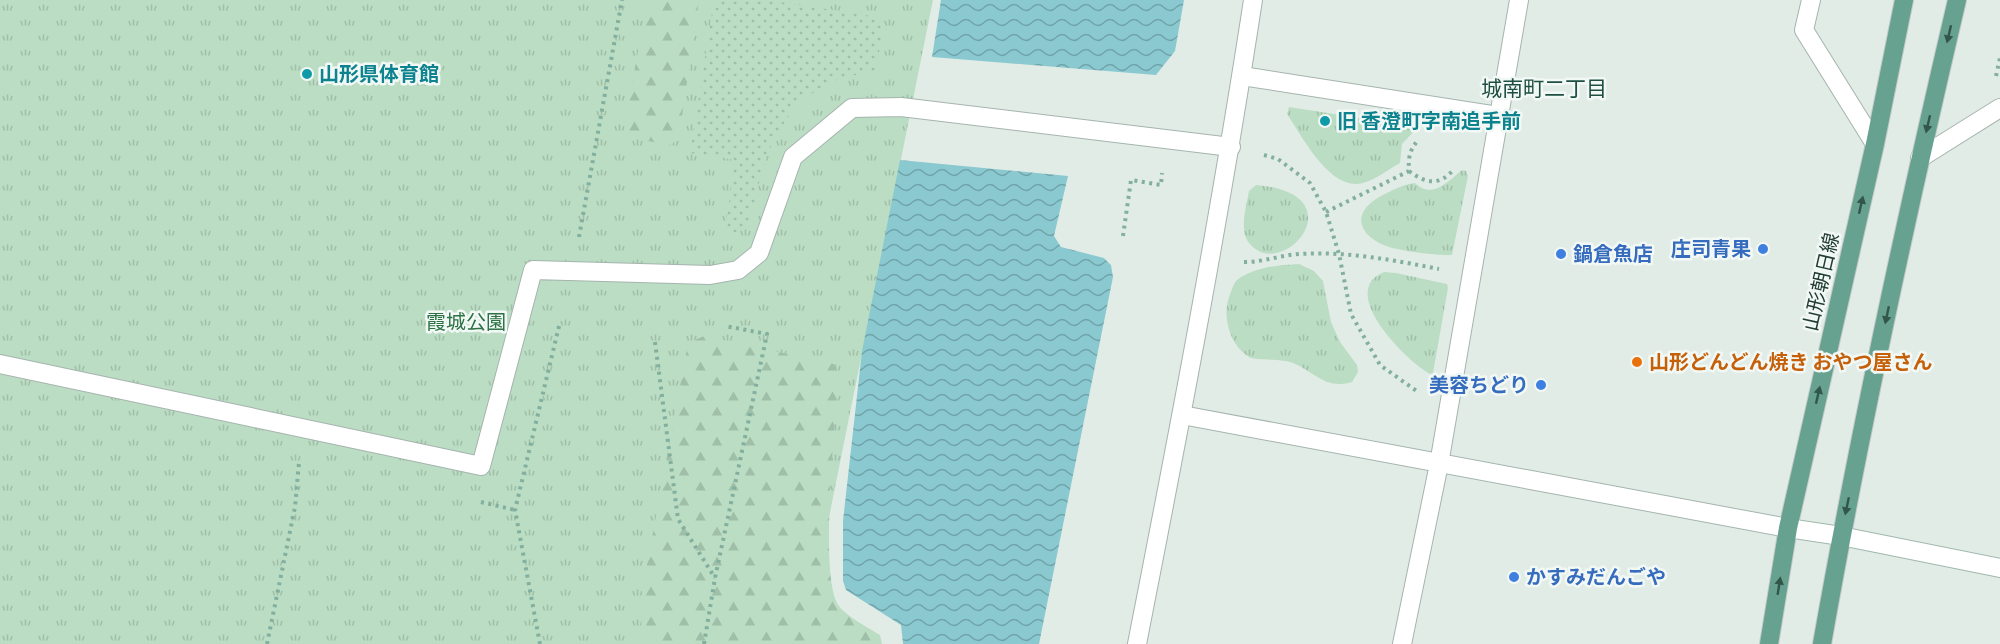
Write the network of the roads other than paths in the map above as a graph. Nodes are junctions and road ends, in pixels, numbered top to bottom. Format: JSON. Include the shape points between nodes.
{"nodes":[{"id":1,"x":1253,"y":0,"type":"edge"},
{"id":2,"x":1519,"y":0,"type":"edge"},
{"id":3,"x":1811,"y":0,"type":"edge"},
{"id":4,"x":1904,"y":0,"type":"edge"},
{"id":5,"x":1957,"y":0,"type":"edge"},
{"id":6,"x":1242,"y":76,"type":"junction"},
{"id":7,"x":2000,"y":108,"type":"edge"},
{"id":8,"x":1498,"y":116,"type":"junction"},
{"id":9,"x":1875,"y":144,"type":"junction"},
{"id":10,"x":1231,"y":147,"type":"junction"},
{"id":11,"x":1920,"y":158,"type":"junction"},
{"id":12,"x":0,"y":364,"type":"edge"},
{"id":13,"x":1182,"y":416,"type":"junction"},
{"id":14,"x":1439,"y":464,"type":"junction"},
{"id":15,"x":1788,"y":528,"type":"junction"},
{"id":16,"x":1841,"y":536,"type":"junction"},
{"id":17,"x":2000,"y":568,"type":"edge"},
{"id":18,"x":1137,"y":644,"type":"edge"},
{"id":19,"x":1402,"y":644,"type":"edge"},
{"id":20,"x":1769,"y":644,"type":"edge"},
{"id":21,"x":1822,"y":644,"type":"edge"}],
"edges":[{"from":1,"to":6,"type":"street"},
{"from":2,"to":8,"type":"street"},
{"from":3,"to":9,"type":"street","via":[[1804,30]]},
{"from":4,"to":9,"type":"main road","name":"山形朝日線"},
{"from":5,"to":11,"type":"main road","one_way":true},
{"from":6,"to":8,"type":"street"},
{"from":6,"to":10,"type":"street"},
{"from":7,"to":11,"type":"street"},
{"from":8,"to":14,"type":"street"},
{"from":15,"to":9,"type":"main road","name":"山形朝日線","one_way":true},
{"from":10,"to":12,"type":"street","via":[[901,107],[852,108],[793,157],[759,253],[738,270],[710,275],[533,270],[481,466]]},
{"from":10,"to":13,"type":"street"},
{"from":11,"to":16,"type":"main road","one_way":true},
{"from":13,"to":14,"type":"street"},
{"from":13,"to":18,"type":"street"},
{"from":14,"to":15,"type":"street"},
{"from":14,"to":19,"type":"street"},
{"from":15,"to":16,"type":"street"},
{"from":20,"to":15,"type":"main road","name":"山形朝日線","one_way":true},
{"from":16,"to":17,"type":"street"},
{"from":16,"to":21,"type":"main road"}]}
